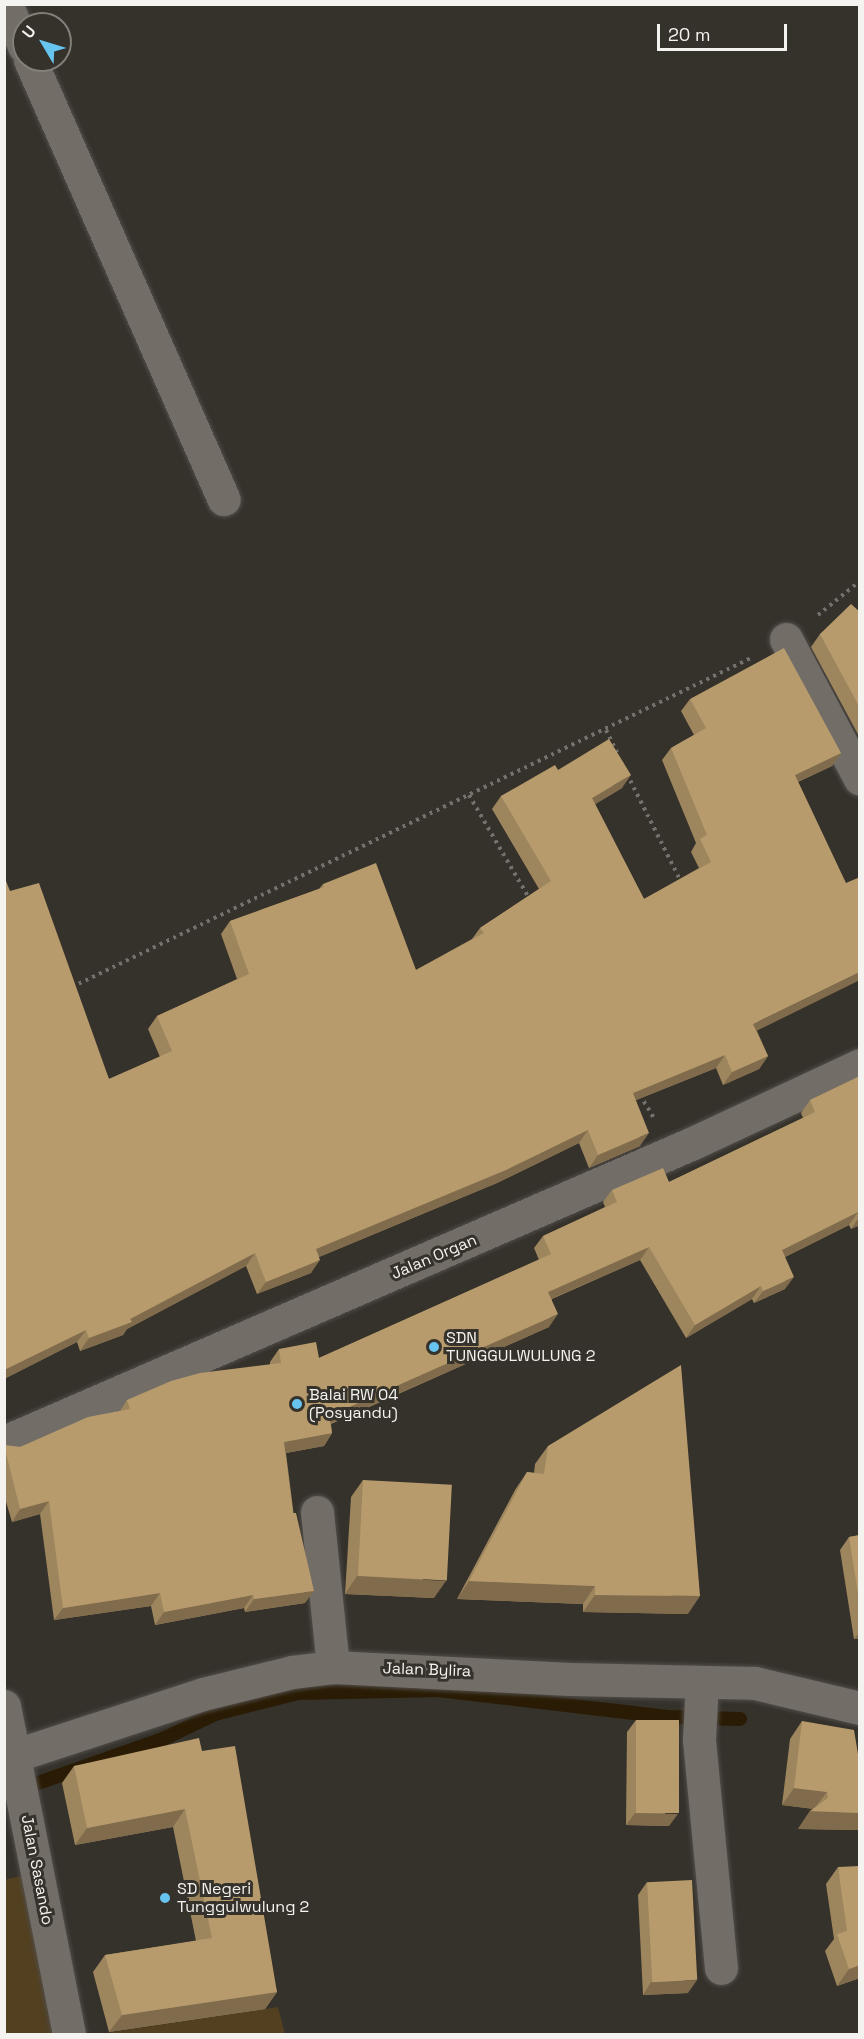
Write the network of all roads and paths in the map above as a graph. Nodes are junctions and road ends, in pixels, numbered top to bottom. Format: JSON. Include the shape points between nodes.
{"nodes":[{"id":1,"x":6,"y":4,"type":"edge"},
{"id":2,"x":12,"y":18,"type":"edge"},
{"id":3,"x":35,"y":72,"type":"edge"},
{"id":4,"x":224,"y":499,"type":"dead end"},
{"id":5,"x":860,"y":581,"type":"edge"},
{"id":6,"x":786,"y":639,"type":"junction"},
{"id":7,"x":606,"y":730,"type":"junction"},
{"id":8,"x":621,"y":761,"type":"edge"},
{"id":9,"x":627,"y":772,"type":"edge"},
{"id":10,"x":860,"y":779,"type":"edge"},
{"id":11,"x":469,"y":795,"type":"junction"},
{"id":12,"x":684,"y":888,"type":"edge"},
{"id":13,"x":533,"y":907,"type":"edge"},
{"id":14,"x":66,"y":990,"type":"edge"},
{"id":15,"x":860,"y":1065,"type":"edge"},
{"id":16,"x":638,"y":1090,"type":"edge"},
{"id":17,"x":672,"y":1151,"type":"junction"},
{"id":18,"x":4,"y":1442,"type":"edge"},
{"id":19,"x":317,"y":1512,"type":"dead end"},
{"id":20,"x":333,"y":1667,"type":"junction"},
{"id":21,"x":700,"y":1694,"type":"junction"},
{"id":22,"x":4,"y":1706,"type":"edge"},
{"id":23,"x":860,"y":1708,"type":"edge"},
{"id":24,"x":15,"y":1773,"type":"edge"},
{"id":25,"x":721,"y":1968,"type":"dead end"},
{"id":26,"x":69,"y":2034,"type":"edge"}],
"edges":[{"from":1,"to":2,"type":"street"},
{"from":3,"to":4,"type":"street"},
{"from":5,"to":6,"type":"path"},
{"from":6,"to":7,"type":"path"},
{"from":6,"to":10,"type":"street"},
{"from":7,"to":8,"type":"path"},
{"from":7,"to":11,"type":"path"},
{"from":9,"to":12,"type":"path"},
{"from":11,"to":13,"type":"path"},
{"from":11,"to":14,"type":"path"},
{"from":15,"to":17,"type":"street","name":"Jalan Organ"},
{"from":16,"to":17,"type":"path"},
{"from":17,"to":18,"type":"street","name":"Jalan Organ"},
{"from":19,"to":20,"type":"street"},
{"from":20,"to":21,"type":"street","name":"Jalan Bylira"},
{"from":20,"to":24,"type":"street","name":"Jalan Bylira","via":[[292,1672],[203,1694]]},
{"from":21,"to":23,"type":"street","name":"Jalan Bylira","via":[[754,1683]]},
{"from":21,"to":25,"type":"street","via":[[699,1740]]},
{"from":22,"to":24,"type":"street","name":"Jalan Sasando"},
{"from":24,"to":26,"type":"street","name":"Jalan Sasando"}]}
